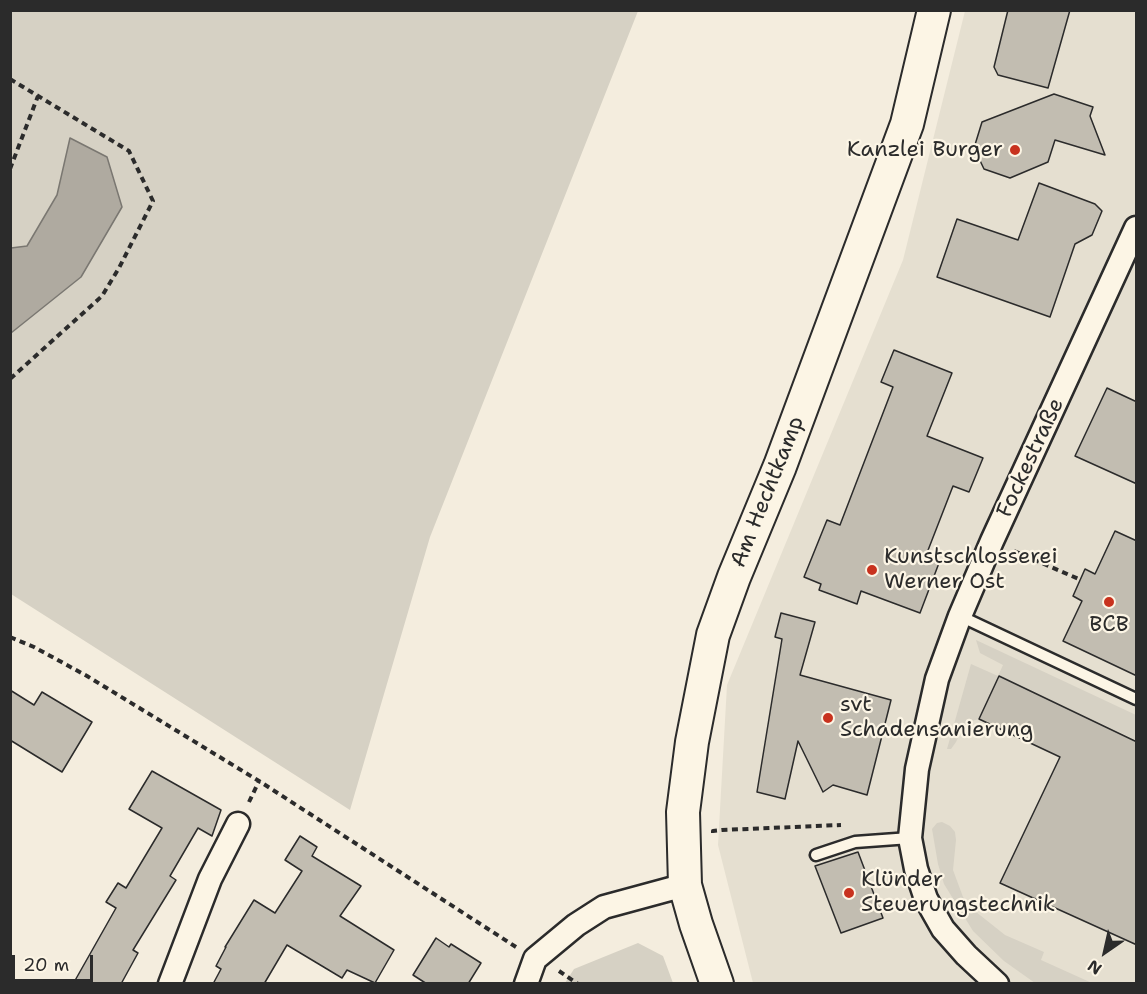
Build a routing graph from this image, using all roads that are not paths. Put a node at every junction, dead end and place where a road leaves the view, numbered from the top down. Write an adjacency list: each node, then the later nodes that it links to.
1 (934, 10): 8 (street, Am Hechtkamp)
2 (1137, 228): 3 (street, Fockestraße)
3 (960, 616): 4 (lane); 6 (street, Fockestraße)
4 (1137, 699)
5 (238, 824): 9 (street)
6 (910, 838): 7 (lane); 12 (street, Fockestraße)
7 (816, 855)
8 (685, 885): 10 (street); 11 (street, Am Hechtkamp)
9 (170, 984)
10 (526, 984)
11 (717, 984)
12 (998, 984)

